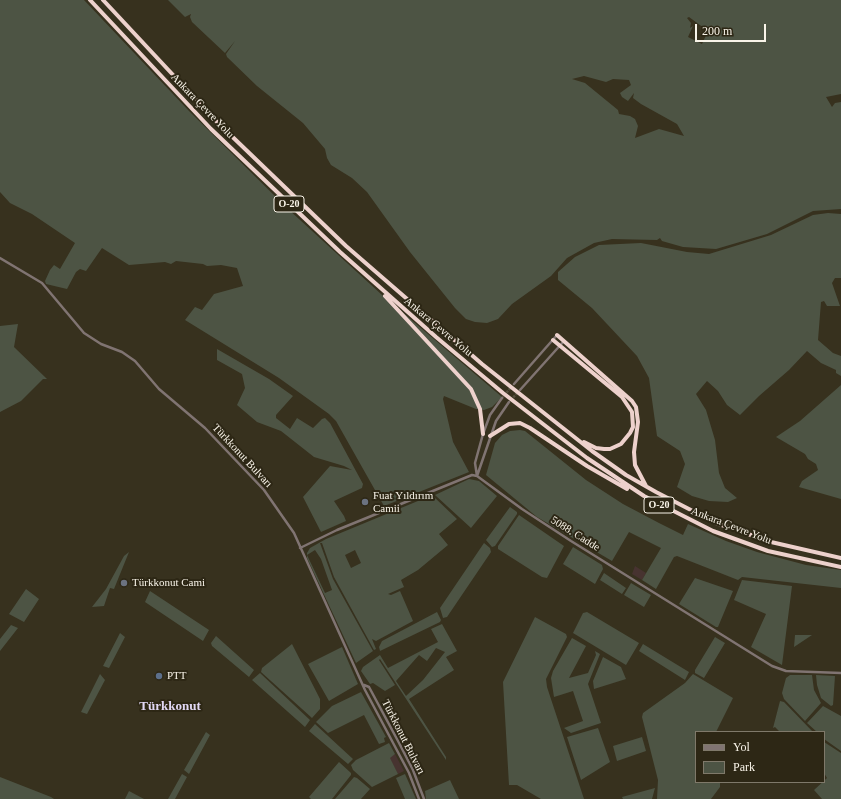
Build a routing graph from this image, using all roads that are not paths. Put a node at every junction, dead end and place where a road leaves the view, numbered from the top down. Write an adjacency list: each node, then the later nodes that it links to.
1 (90, 0): 4 (highway, Ankara Çevre Yolu / O-20)
2 (103, 0): 13 (highway, Ankara Çevre Yolu / O-20)
3 (0, 258): 19 (street, Türkkonut Bulvarı)
4 (371, 281): 14 (highway); 18 (highway, Ankara Çevre Yolu / O-20)
5 (556, 335): 6 (street); 7 (highway)
6 (553, 340): 8 (highway); 9 (street)
7 (564, 341): 8 (street); 17 (highway)
8 (560, 346): 10 (street); 13 (highway)
9 (514, 384)
10 (520, 390)
11 (502, 398): 14 (street)
12 (509, 402): 15 (street)
13 (561, 427): 17 (highway, Ankara Çevre Yolu / O-20)
14 (483, 434): 16 (street)
15 (490, 436): 16 (street); 18 (highway)
16 (477, 476): 19 (street); 22 (street, 5088. Cadde)
17 (647, 487): 20 (highway, Ankara Çevre Yolu / O-20)
18 (644, 496): 21 (highway, Ankara Çevre Yolu / O-20)
19 (300, 548): 23 (street, Türkkonut Bulvarı)
20 (841, 558)
21 (841, 567)
22 (841, 673)
23 (364, 684): 24 (street, Türkkonut Bulvarı); 25 (street, Türkkonut Bulvarı)
24 (419, 799)
25 (424, 799)

